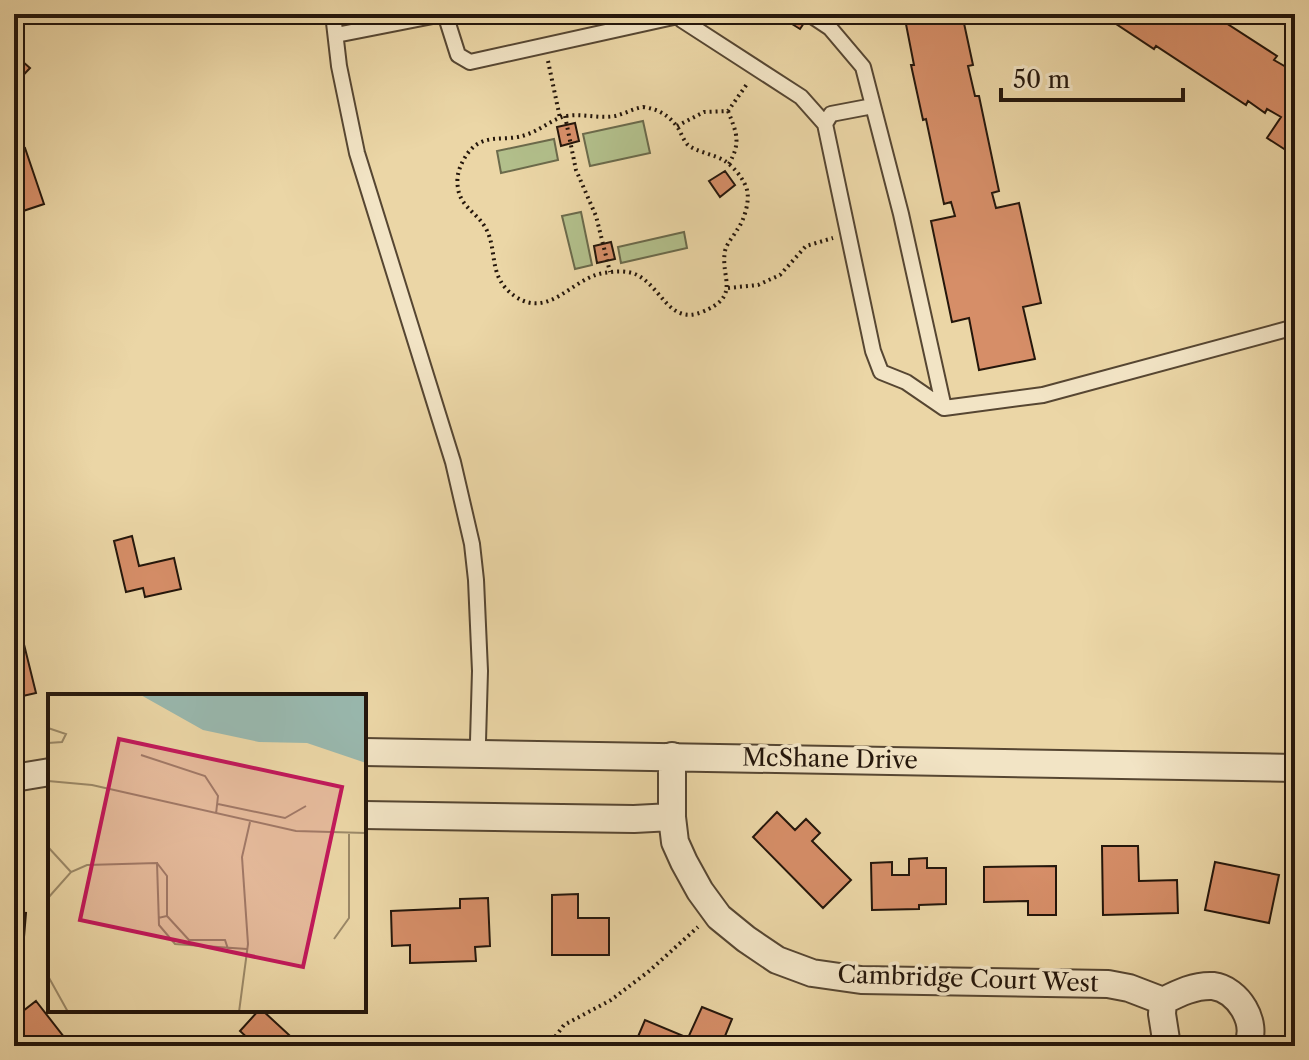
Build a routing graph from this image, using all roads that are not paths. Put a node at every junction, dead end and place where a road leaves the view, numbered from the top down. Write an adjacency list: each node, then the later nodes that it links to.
1 (333, 14): 5 (lane)
2 (444, 14): 4 (lane); 5 (lane)
3 (809, 14): 6 (lane)
4 (676, 15): 7 (lane)
5 (336, 35): 11 (lane)
6 (873, 106): 7 (lane); 9 (lane)
7 (825, 124): 9 (lane)
8 (1295, 327): 9 (lane)
9 (944, 408)
10 (366, 752): 11 (street, McShane Drive)
11 (475, 753): 12 (street, McShane Drive)
12 (672, 756): 13 (street, McShane Drive); 17 (street, Cambridge Court West)
13 (1295, 768)
14 (48, 772): 15 (street)
15 (14, 778)
16 (366, 815): 17 (street)
17 (672, 817): 18 (street, Cambridge Court West)
18 (1163, 1001): 19 (street); 20 (street)
19 (1167, 1046)
20 (1247, 1046)

